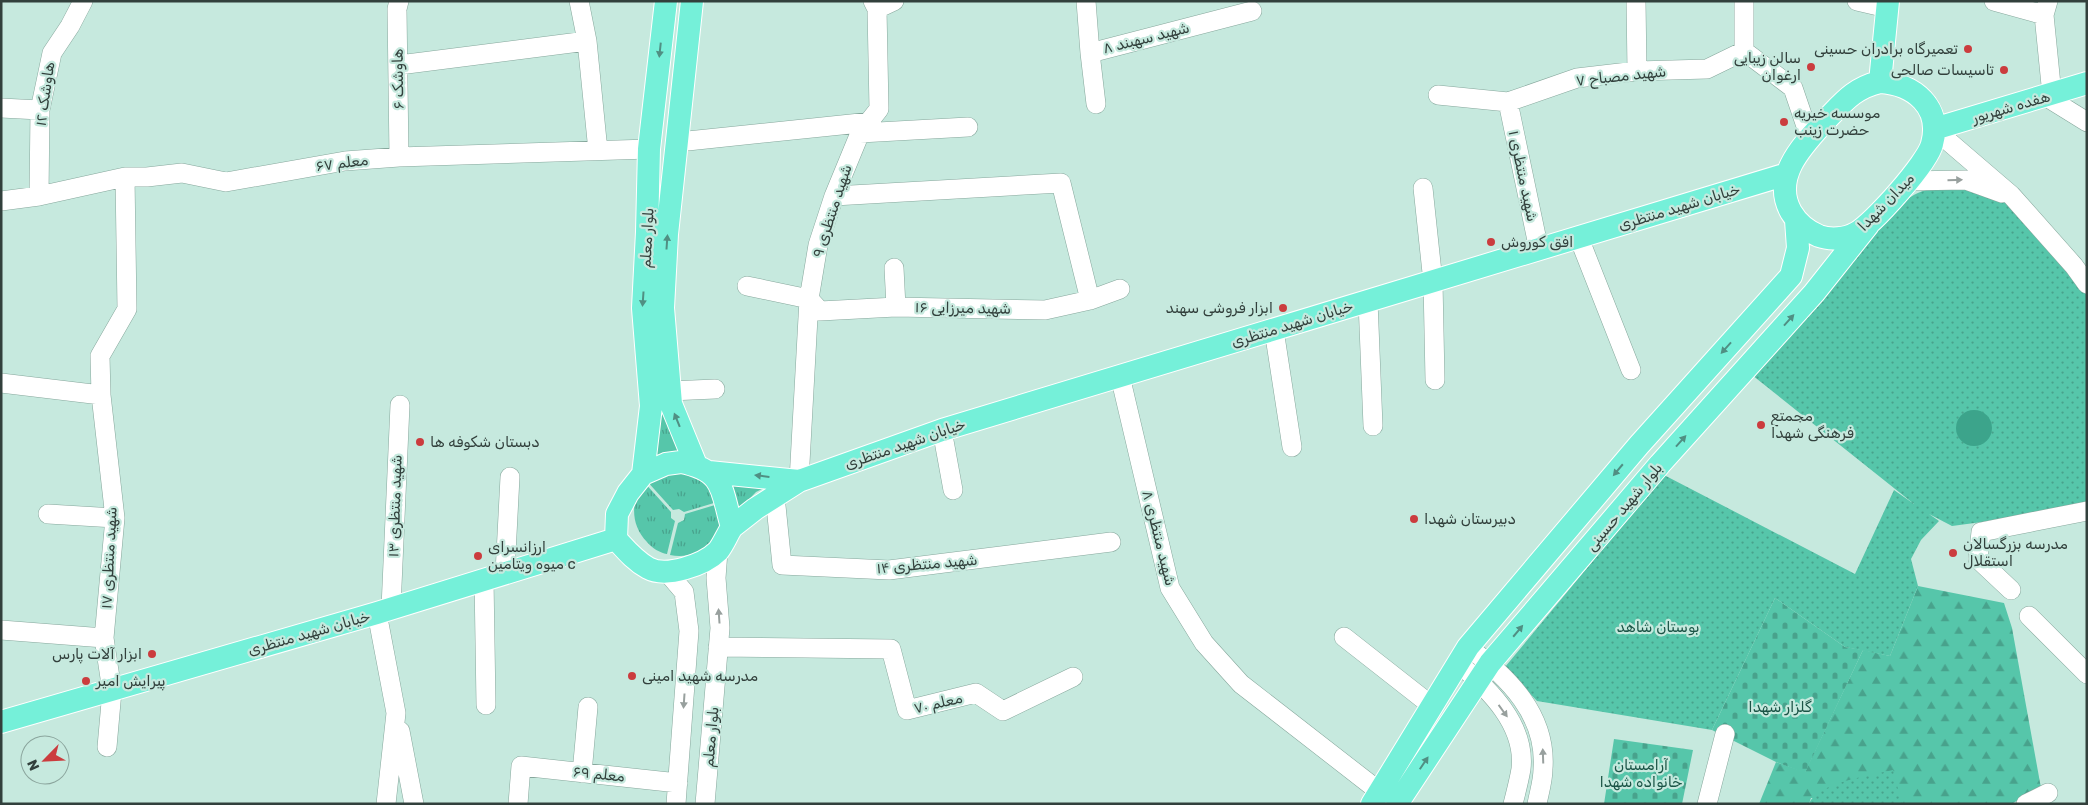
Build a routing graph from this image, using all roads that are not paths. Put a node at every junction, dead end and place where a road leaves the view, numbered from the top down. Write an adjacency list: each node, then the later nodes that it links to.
1 (83, 1): 27 (street, هاوشک ۱۲)
2 (399, 1): 18 (street, هاوشک ۶)
3 (579, 1): 15 (street)
4 (666, 1): 34 (main road, بلوار معلم, one-way to 34)
5 (692, 1): 33 (main road, بلوار معلم)
6 (1086, 1): 17 (street, شهید سهبند ۸)
7 (1636, 1): 19 (street)
8 (1744, 1): 16 (street)
9 (1857, 1): 12 (street)
10 (1994, 1): 13 (street)
11 (881, 4): 29 (street, شهید منتظری ۹)
12 (1887, 4): 20 (main road)
13 (2046, 8): 23 (street)
14 (1252, 11): 17 (street, شهید سهبند ۸)
15 (588, 41): 18 (street); 35 (street)
16 (1744, 51): 19 (street, شهید مصباح ۷); 32 (street)
17 (1090, 52): 25 (street)
18 (399, 65): 36 (street, هاوشک ۶)
19 (1637, 71): 24 (street, شهید مصباح ۷)
20 (1880, 82): 31 (main road); 32 (main road)
21 (2087, 83): 23 (main road, هفده شهریور)
22 (1438, 95): 24 (street, شهید مصباح ۷)
23 (2048, 96): 28 (street); 31 (main road, هفده شهریور)
24 (1508, 102): 48 (street, شهید منتظری ۱)
25 (1096, 104)
26 (1, 108): 27 (street)
27 (40, 110): 42 (street, هاوشک ۱۲)
28 (2087, 122)
29 (865, 127): 30 (street); 33 (street); 43 (street, شهید منتظری ۹)
30 (968, 127)
31 (1934, 129): 39 (main road, میدان شهدا); 41 (street)
32 (1810, 138): 37 (main road)
33 (678, 142): 66 (main road, بلوار معلم, one-way to 33)
34 (649, 149): 35 (street, معلم ۶۷); 73 (main road, بلوار معلم, one-way to 73)
35 (598, 151): 36 (street, معلم ۶۷)
36 (399, 157): 38 (street, معلم ۶۷)
37 (1787, 174): 45 (main road); 47 (main road, خیابان شهید منتظری)
38 (125, 177): 42 (street, معلم ۶۷); 67 (street, شهید منتظری ۱۷)
39 (1907, 181): 41 (street, one-way to 41); 46 (main road, میدان شهدا)
40 (1423, 188): 51 (street)
41 (2010, 195): 52 (street)
42 (39, 196): 44 (street, معلم ۶۷)
43 (834, 196): 56 (street, شهید منتظری ۹); 57 (street)
44 (1, 201)
45 (1796, 220): 46 (main road, میدان شهدا); 50 (main road, بلوار شهید حسینی)
46 (1868, 225): 55 (main road, بلوار شهید حسینی)
47 (1579, 238): 48 (main road, خیابان شهید منتظری); 61 (street)
48 (1539, 250): 51 (main road, خیابان شهید منتظری)
49 (894, 268): 59 (street)
50 (1791, 276): 55 (main road); 94 (main road, بلوار شهید حسینی, one-way to 94)
51 (1433, 282): 58 (main road, خیابان شهید منتظری); 63 (street)
52 (2087, 284)
53 (747, 286): 56 (street, شهید میرزایی ۱۶)
54 (1120, 289): 57 (street, شهید میرزایی ۱۶)
55 (1814, 293): 95 (main road, بلوار شهید حسینی, one-way to 55)
56 (808, 299): 59 (street, شهید میرزایی ۱۶); 75 (street, شهید منتظری ۹)
57 (1090, 300): 59 (street, شهید میرزایی ۱۶)
58 (1368, 302): 60 (main road, خیابان شهید منتظری); 69 (street)
59 (896, 307)
60 (1274, 330): 62 (main road, خیابان شهید منتظری); 71 (street)
61 (1631, 370)
62 (1120, 376): 70 (main road, خیابان شهید منتظری); 109 (street, شهید منتظری ۸)
63 (1435, 380)
64 (1, 383): 67 (street)
65 (715, 389): 66 (street)
66 (670, 391): 72 (main road, بلوار معلم, one-way to 66)
67 (101, 395): 80 (street, شهید منتظری ۱۷)
68 (400, 405): 88 (street, شهید منتظری ۱۳)
69 (1373, 426)
70 (942, 430): 75 (main road, خیابان شهید منتظری); 76 (street)
71 (1292, 448)
72 (702, 468): 73 (main road); 75 (main road, one-way to 72); 81 (main road)
73 (643, 474): 82 (main road)
74 (510, 477): 86 (street)
75 (799, 481): 77 (main road)
76 (953, 490)
77 (775, 496): 81 (main road); 83 (street, شهید منتظری ۱۴)
78 (2087, 511): 87 (street)
79 (48, 514): 80 (street)
80 (115, 518): 92 (street, شهید منتظری ۱۷)
81 (732, 527): 84 (main road)
82 (616, 539): 85 (main road); 86 (main road, خیابان شهید منتظری)
83 (1111, 542)
84 (718, 551): 85 (main road); 93 (street, بلوار معلم, one-way to 84)
85 (667, 572): 107 (street, بلوار معلم, one-way to 107)
86 (494, 576): 88 (main road, خیابان شهید منتظری); 99 (street)
87 (2011, 590)
88 (384, 611): 98 (main road, خیابان شهید منتظری); 102 (street, شهید منتظری ۱۳)
89 (2029, 616): 96 (street)
90 (1, 630): 92 (street)
91 (1344, 637): 100 (street)
92 (104, 638): 98 (street, شهید منتظری ۱۷)
93 (718, 647): 97 (street, معلم ۷۰); 114 (street, بلوار معلم)
94 (1463, 655): 95 (street); 100 (main road, بلوار شهید حسینی)
95 (1485, 672): 109 (main road, بلوار شهید حسینی, one-way to 95); 115 (street, one-way to 115); 116 (street, one-way to 95)
96 (2087, 674)
97 (1073, 677)
98 (112, 691): 103 (main road, خیابان شهید منتظری); 105 (street, شهید منتظری ۱۷)
99 (486, 704)
100 (1432, 706): 109 (main road, بلوار شهید حسینی)
101 (588, 707): 106 (street)
102 (396, 713): 110 (street); 111 (street, شهید منتظری ۱۳)
103 (5, 718)
104 (1724, 734): 117 (street)
105 (107, 747)
106 (582, 773): 107 (street, معلم ۶۹); 112 (street, معلم ۶۹)
107 (678, 783): 113 (street, بلوار معلم)
108 (2048, 792): 118 (street)
109 (1383, 800)
110 (386, 804)
111 (414, 804)
112 (518, 804)
113 (676, 804)
114 (705, 804)
115 (1514, 804)
116 (1536, 804)
117 (1707, 804)
118 (2026, 804)

